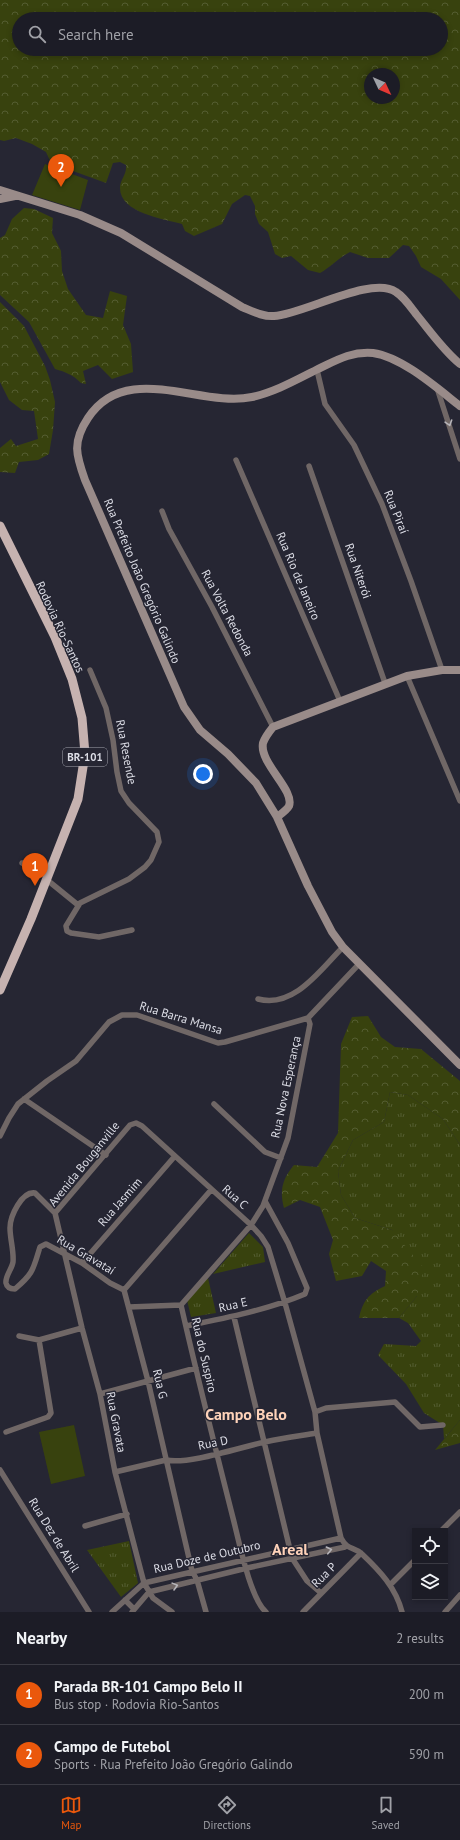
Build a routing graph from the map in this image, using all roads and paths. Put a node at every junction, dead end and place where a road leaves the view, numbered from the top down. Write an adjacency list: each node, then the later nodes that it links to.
1 (0, 190): 2 (main road)
2 (15, 196): 3 (main road); 4 (main road)
3 (0, 199)
4 (460, 364)
5 (318, 370): 6 (main road, Rua Prefeito João Gregório Galindo); 14 (street, Rua Piraí); 21 (main road, Rua Prefeito João Gregório Galindo)
6 (437, 388): 7 (main road, Rua Prefeito João Gregório Galindo); 9 (street, one-way to 9)
7 (460, 406)
8 (236, 460): 18 (street, Rua Rio de Janeiro)
9 (460, 460)
10 (309, 466): 17 (street, Rua Niterói)
11 (162, 511): 19 (street, Rua Volta Redonda)
12 (0, 526): 23 (highway, Rodovia Rio-Santos / BR-101)
13 (90, 670): 24 (street, Rua Resende)
14 (442, 670): 15 (main road); 16 (main road)
15 (460, 670)
16 (407, 676): 17 (main road); 20 (street)
17 (385, 683): 18 (main road)
18 (340, 701): 19 (main road)
19 (273, 727): 21 (main road)
20 (460, 801)
21 (277, 817): 26 (main road, Rua Prefeito João Gregório Galindo)
22 (22, 863): 23 (street)
23 (48, 874): 24 (street); 28 (highway, Rodovia Rio-Santos / BR-101)
24 (78, 905): 25 (street)
25 (132, 930)
26 (342, 946): 27 (main road, Rua Prefeito João Gregório Galindo); 29 (street)
27 (358, 964): 30 (street); 31 (main road, Rua Prefeito João Gregório Galindo)
28 (0, 990)
29 (258, 999)
30 (308, 1018): 32 (street, Rua Barra Mansa); 38 (street, Rua Nova Esperança)
31 (460, 1065)
32 (24, 1099): 35 (street, Rua Barra Mansa); 36 (street)
33 (214, 1104): 38 (street)
34 (142, 1126): 36 (street, Avenida Bouganville); 37 (street, Rua C)
35 (0, 1136)
36 (106, 1155): 41 (street, Avenida Bouganville)
37 (174, 1156): 39 (street, Rua C); 44 (street, Rua Jasmim)
38 (281, 1158): 40 (street, Rua Nova Esperança)
39 (211, 1190): 42 (street, Rua C); 45 (street)
40 (265, 1201): 42 (street, Rua Nova Esperança); 46 (street, Rua E)
41 (55, 1213): 43 (street, Avenida Bouganville); 43 (street, Rua Gravataí)
42 (251, 1225): 46 (street, Rua C); 47 (street, Rua do Suspiro)
43 (64, 1254): 44 (street, Rua Gravataí); 51 (street, Rua Gravata)
44 (82, 1263): 45 (street, Rua Gravataí)
45 (124, 1290): 48 (street, Rua G)
46 (285, 1303): 49 (street, Rua E); 57 (street)
47 (181, 1305): 48 (street); 50 (street, Rua do Suspiro)
48 (129, 1307): 55 (street, Rua G)
49 (234, 1316): 50 (street, Rua E); 61 (street)
50 (186, 1326): 54 (street, Rua do Suspiro)
51 (82, 1328): 53 (street); 56 (street, Rua Gravata)
52 (19, 1336): 53 (street)
53 (39, 1340): 59 (street)
54 (196, 1368): 55 (street); 62 (street, Rua do Suspiro)
55 (148, 1381): 56 (street); 63 (street, Rua G)
56 (100, 1394): 65 (street, Rua Gravata)
57 (315, 1412): 58 (street); 60 (street)
58 (443, 1425)
59 (6, 1432)
60 (317, 1433): 61 (street, Rua D); 70 (street)
61 (265, 1442): 62 (street, Rua D); 72 (street)
62 (216, 1454): 63 (street, Rua D); 75 (street, Rua do Suspiro)
63 (166, 1460): 65 (street, Rua D); 78 (street, Rua G)
64 (0, 1470): 87 (street, Rua Dez de Abril)
65 (115, 1472): 67 (street, Rua Gravata)
66 (460, 1512): 69 (street)
67 (127, 1514): 68 (street); 80 (street, Rua Gravata)
68 (84, 1526)
69 (444, 1528)
70 (341, 1538): 71 (street); 72 (street, Rua Doze de Outubro)
71 (345, 1547): 73 (street); 74 (street, Rua Doze de Outubro, one-way to 71)
72 (290, 1549): 74 (street); 75 (street, Rua Doze de Outubro)
73 (361, 1553): 81 (street); 83 (street, Rua P)
74 (292, 1558): 77 (street, Rua Doze de Outubro); 83 (street)
75 (244, 1559): 77 (street); 78 (street, Rua Doze de Outubro)
76 (412, 1563): 81 (street)
77 (247, 1568): 79 (street, Rua Doze de Outubro); 91 (street)
78 (192, 1571): 79 (street, Rua G); 80 (street, Rua Doze de Outubro)
79 (197, 1580): 82 (street, Rua Doze de Outubro, one-way to 79); 90 (street, Rua G)
80 (144, 1583): 82 (street, Rua Gravata); 85 (street, Rua Doze de Outubro)
81 (391, 1584): 93 (street)
82 (148, 1592): 86 (street, Rua Doze de Outubro); 89 (street)
83 (321, 1592): 92 (street, Rua P)
84 (460, 1595): 94 (street)
85 (125, 1600): 86 (street); 88 (street, Rua Doze de Outubro)
86 (133, 1610)
87 (89, 1612)
88 (112, 1612)
89 (172, 1612)
90 (206, 1612)
91 (266, 1612)
92 (303, 1612)
93 (402, 1612)
94 (445, 1612)

